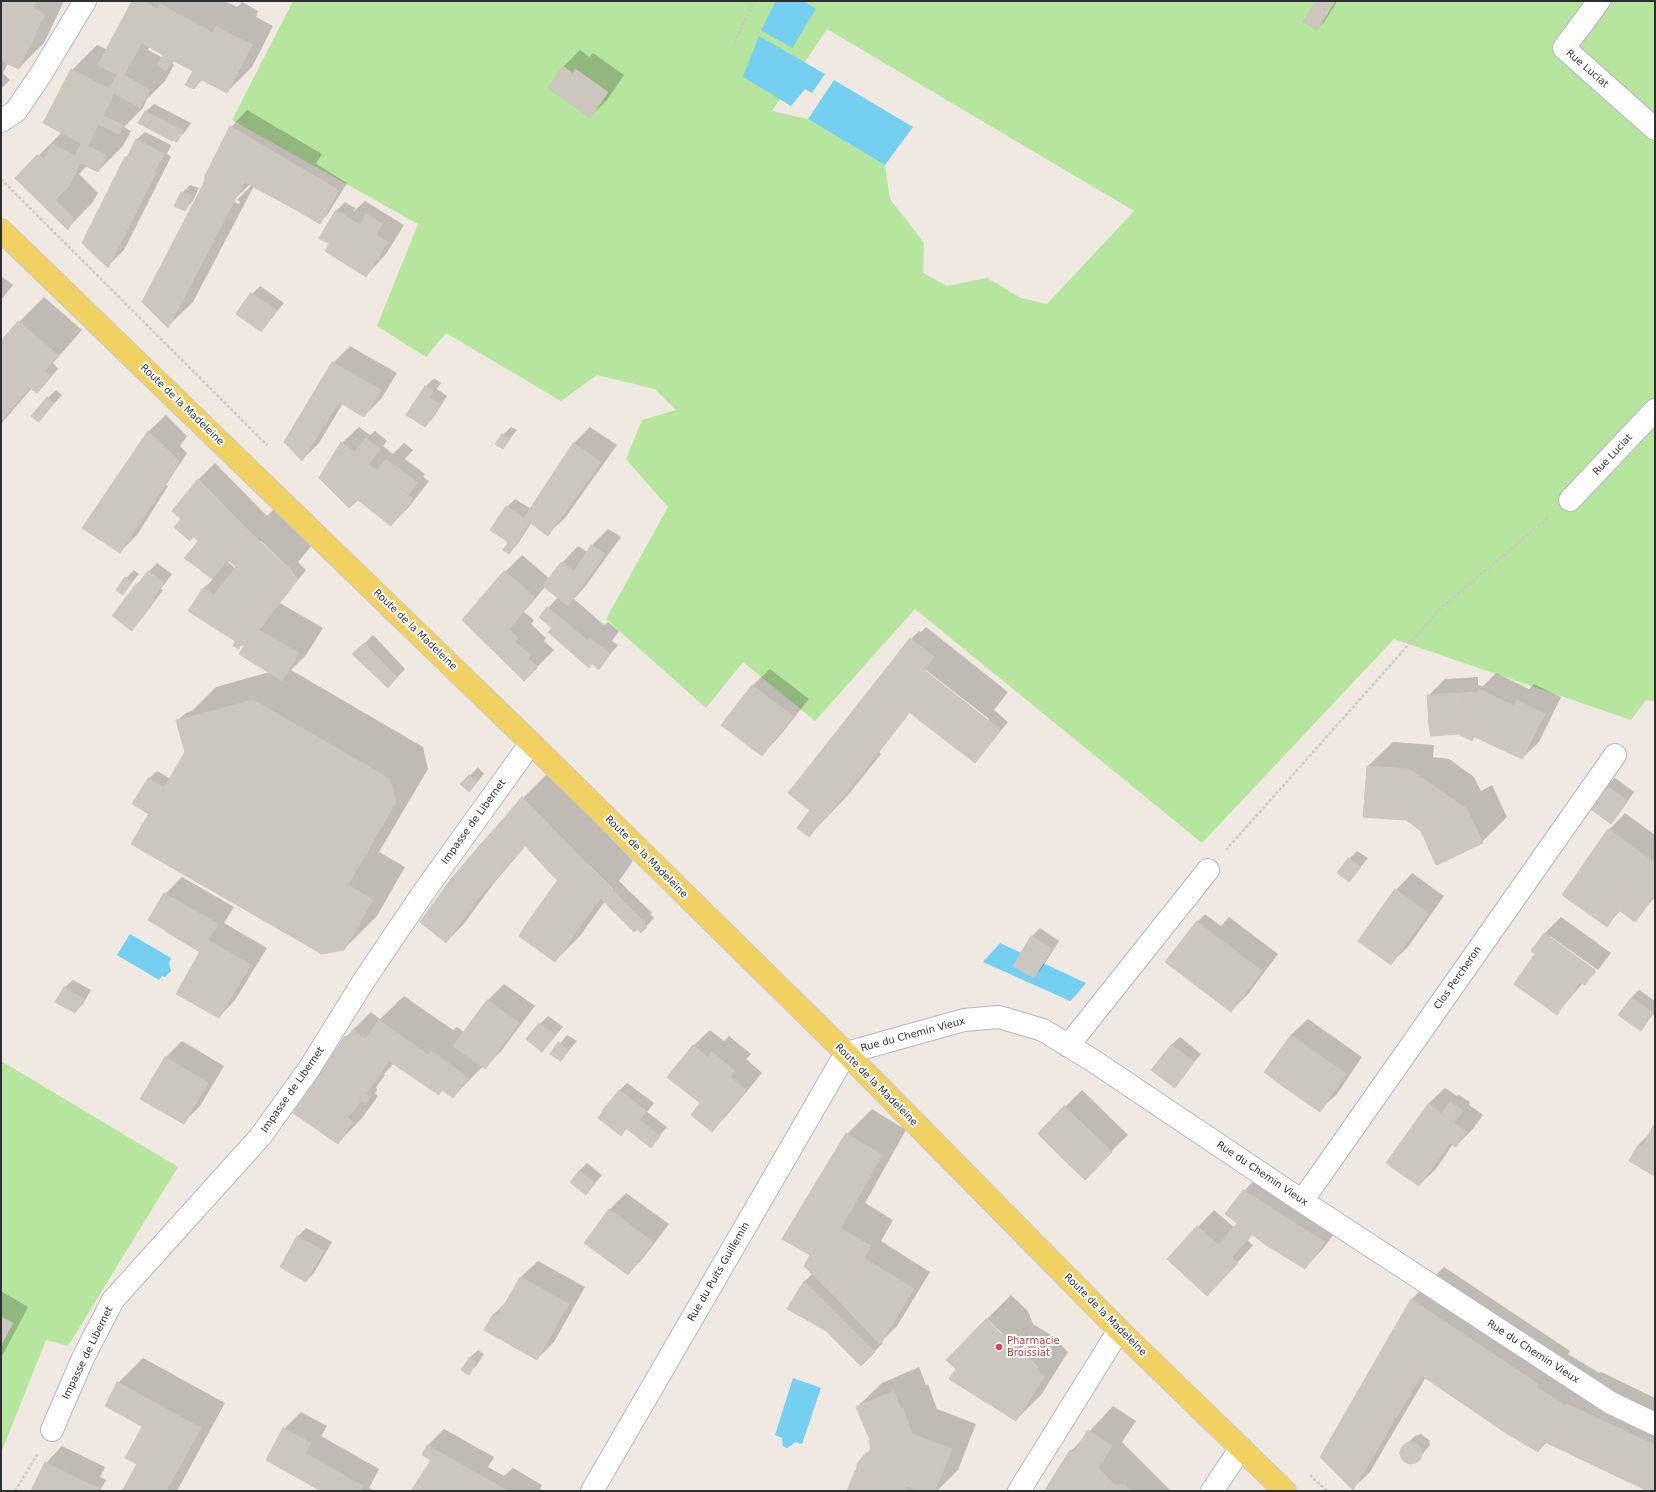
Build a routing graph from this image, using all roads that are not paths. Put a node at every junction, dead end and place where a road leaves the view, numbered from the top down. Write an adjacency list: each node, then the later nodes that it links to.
1 (85, 1): 3 (street)
2 (1600, 1): 4 (street, Rue Luciat)
3 (1, 121)
4 (1655, 128)
5 (1, 230): 8 (main road, Route de la Madeleine)
6 (1655, 410): 7 (street, Rue Luciat)
7 (1570, 500)
8 (531, 743): 12 (main road, Route de la Madeleine); 16 (street, Impasse de Libernet)
9 (1615, 755): 13 (street, Clos Percheron)
10 (1208, 870): 11 (street)
11 (1068, 1046): 12 (street, Rue du Chemin Vieux); 13 (street, Rue du Chemin Vieux)
12 (846, 1054): 14 (main road, Route de la Madeleine); 18 (street, Rue du Puits Guillemin)
13 (1302, 1201): 15 (street, Rue du Chemin Vieux)
14 (1119, 1330): 17 (main road, Route de la Madeleine); 19 (street)
15 (1655, 1424)
16 (52, 1430)
17 (1241, 1448): 20 (street); 21 (main road, Route de la Madeleine)
18 (592, 1491)
19 (1019, 1491)
20 (1212, 1491)
21 (1285, 1491)

